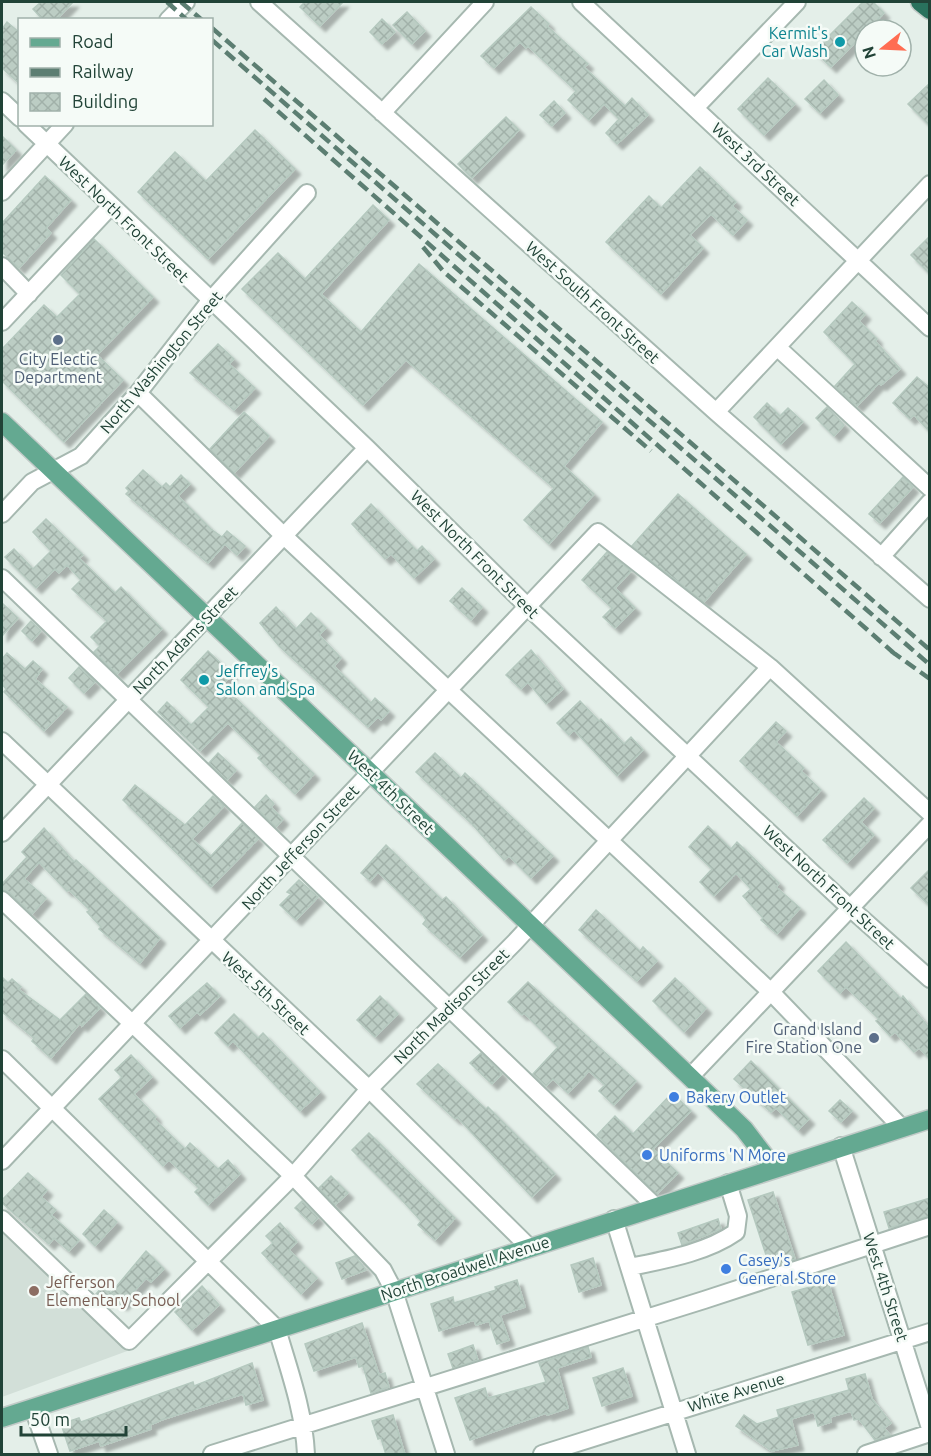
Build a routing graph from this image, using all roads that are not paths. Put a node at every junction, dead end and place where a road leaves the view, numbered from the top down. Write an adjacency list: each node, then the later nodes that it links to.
1 (186, 2): 8 (street)
2 (259, 2): 11 (street, West South Front Street)
3 (485, 2): 11 (street)
4 (581, 2): 10 (street, West 3rd Street)
5 (797, 2): 10 (street)
6 (920, 2): 7 (highway)
7 (930, 10)
8 (170, 18)
9 (2, 101): 12 (street)
10 (695, 108): 20 (street, West 3rd Street)
11 (382, 113): 28 (street, West South Front Street)
12 (18, 116)
13 (28, 126): 15 (street, West North Front Street)
14 (63, 126): 15 (street)
15 (46, 144): 17 (street); 19 (street, West North Front Street)
16 (930, 184): 20 (street)
17 (2, 192)
18 (307, 193): 23 (street, North Washington Street)
19 (110, 207): 22 (street); 23 (street, West North Front Street)
20 (858, 260): 25 (street, West 3rd Street); 26 (street)
21 (2, 266): 22 (street)
22 (29, 294): 24 (street)
23 (210, 301): 27 (street, North Washington Street); 30 (street, West North Front Street)
24 (2, 322)
25 (930, 328)
26 (777, 347): 28 (street); 32 (street)
27 (138, 393): 31 (street, North Washington Street); 35 (street)
28 (716, 412): 36 (street, West South Front Street)
29 (2, 422): 31 (main road, West 4th Street)
30 (367, 448): 35 (street, North Adams Street); 39 (street, West North Front Street)
31 (51, 471): 34 (street, North Washington Street); 40 (main road, West 4th Street)
32 (930, 488)
33 (930, 502): 36 (street)
34 (2, 514)
35 (284, 536): 40 (street, North Adams Street); 42 (street)
36 (881, 557): 38 (street, West South Front Street)
37 (2, 578): 43 (street)
38 (930, 599)
39 (527, 606): 41 (street, North Jefferson Street); 42 (street, North Jefferson Street); 45 (street, West North Front Street)
40 (207, 616): 43 (street, North Adams Street); 46 (main road, West 4th Street)
41 (770, 667): 45 (street, North Madison Street); 48 (street)
42 (448, 690): 46 (street, North Jefferson Street); 51 (street)
43 (127, 701): 47 (street, North Adams Street); 52 (street)
44 (2, 741): 47 (street, West 5th Street)
45 (687, 754): 51 (street, North Madison Street); 54 (street, West North Front Street)
46 (371, 772): 52 (street, North Jefferson Street); 55 (main road, West 4th Street)
47 (47, 785): 50 (street, North Adams Street); 56 (street, West 5th Street)
48 (930, 813)
49 (930, 824): 54 (street)
50 (2, 833)
51 (608, 840): 55 (street, North Madison Street); 58 (street)
52 (291, 857): 56 (street, North Jefferson Street); 59 (street)
53 (2, 900): 60 (street)
54 (850, 908): 57 (street, West North Front Street); 58 (street)
55 (531, 925): 59 (street, North Madison Street); 62 (main road, West 4th Street)
56 (212, 941): 60 (street, North Jefferson Street); 63 (street, West 5th Street)
57 (930, 979)
58 (771, 992): 62 (street); 66 (street)
59 (448, 1008): 63 (street, North Madison Street); 72 (street)
60 (133, 1025): 64 (street, North Jefferson Street); 70 (street)
61 (2, 1059): 64 (street)
62 (690, 1077): 69 (main road, West 4th Street)
63 (369, 1089): 70 (street, North Madison Street); 77 (street, West 5th Street)
64 (53, 1110): 68 (street, North Jefferson Street); 78 (street)
65 (930, 1119): 66 (main road, North Broadwell Avenue)
66 (902, 1128): 67 (main road, North Broadwell Avenue)
67 (841, 1146): 69 (main road, North Broadwell Avenue); 76 (street, West 4th Street)
68 (2, 1161)
69 (774, 1168): 71 (main road, North Broadwell Avenue)
70 (293, 1176): 78 (street, North Madison Street); 80 (street)
71 (728, 1183): 72 (main road, North Broadwell Avenue); 79 (street)
72 (655, 1206): 74 (main road, North Broadwell Avenue)
73 (2, 1219): 78 (street, North Madison Street)
74 (614, 1219): 77 (main road, North Broadwell Avenue); 79 (street)
75 (930, 1227): 76 (street)
76 (872, 1244): 81 (street); 84 (street, West 4th Street)
77 (528, 1246): 80 (main road, North Broadwell Avenue)
78 (208, 1262): 82 (street)
79 (630, 1268): 81 (street)
80 (394, 1291): 82 (main road, North Broadwell Avenue); 85 (street)
81 (645, 1318): 85 (street); 87 (street)
82 (277, 1329): 86 (main road, North Broadwell Avenue); 89 (street)
83 (930, 1332): 84 (street, White Avenue)
84 (903, 1341): 87 (street, White Avenue); 90 (street, West 4th Street)
85 (425, 1387): 89 (street); 95 (street)
86 (33, 1408): 88 (main road, North Broadwell Avenue); 92 (street)
87 (674, 1412): 96 (street, White Avenue); 97 (street)
88 (2, 1418)
89 (303, 1425): 93 (street); 94 (street)
90 (930, 1428)
91 (930, 1433): 98 (street)
92 (49, 1455)
93 (213, 1455)
94 (306, 1455)
95 (446, 1455)
96 (542, 1455)
97 (687, 1455)
98 (866, 1455)

